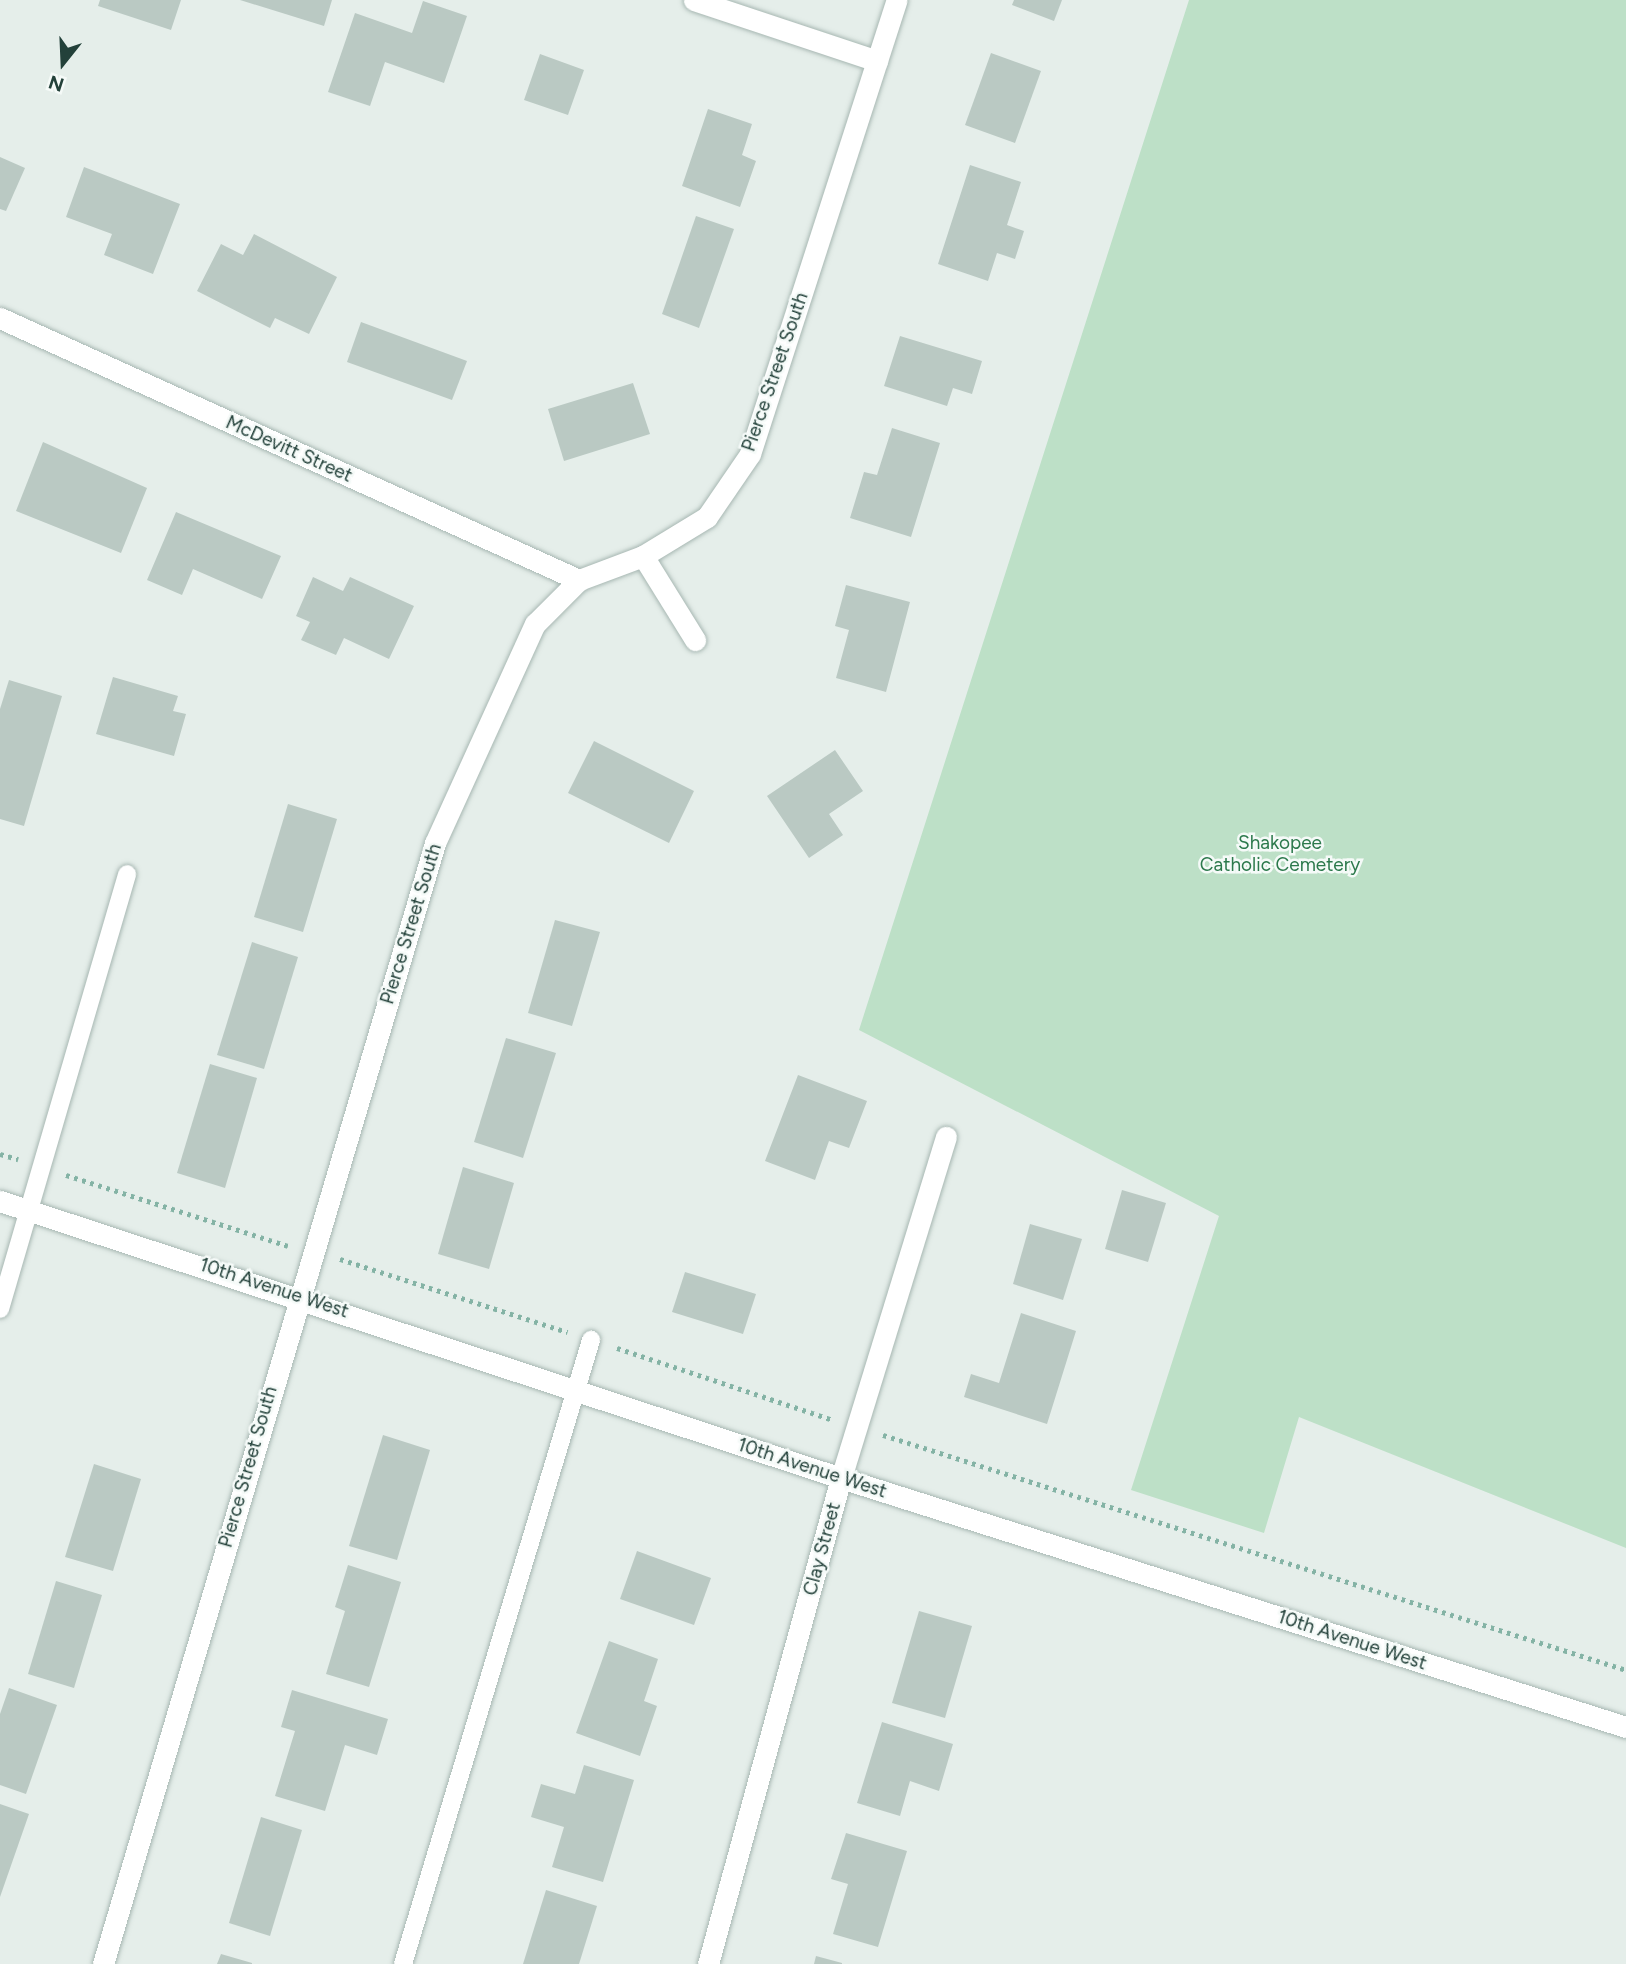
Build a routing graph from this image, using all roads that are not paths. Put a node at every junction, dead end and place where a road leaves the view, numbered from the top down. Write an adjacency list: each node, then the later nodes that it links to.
1 (694, 0): 3 (street)
2 (897, 0): 3 (street, Pierce Street South)
3 (877, 61): 5 (street, Pierce Street South)
4 (0, 318): 6 (street, McDevitt Street)
5 (643, 556): 6 (street, Pierce Street South); 7 (street)
6 (579, 580): 12 (street, Pierce Street South)
7 (695, 640)
8 (127, 874): 11 (lane)
9 (946, 1138): 16 (street, Clay Street)
10 (0, 1201): 11 (street, 10th Avenue West)
11 (30, 1210): 12 (street, 10th Avenue West); 13 (lane)
12 (298, 1295): 15 (street, 10th Avenue West); 18 (street, Pierce Street South)
13 (0, 1309)
14 (592, 1340): 15 (lane)
15 (576, 1389): 16 (street, 10th Avenue West); 19 (lane)
16 (841, 1478): 17 (street, 10th Avenue West); 20 (street, Clay Street)
17 (1626, 1727)
18 (103, 1964)
19 (403, 1964)
20 (708, 1964)

